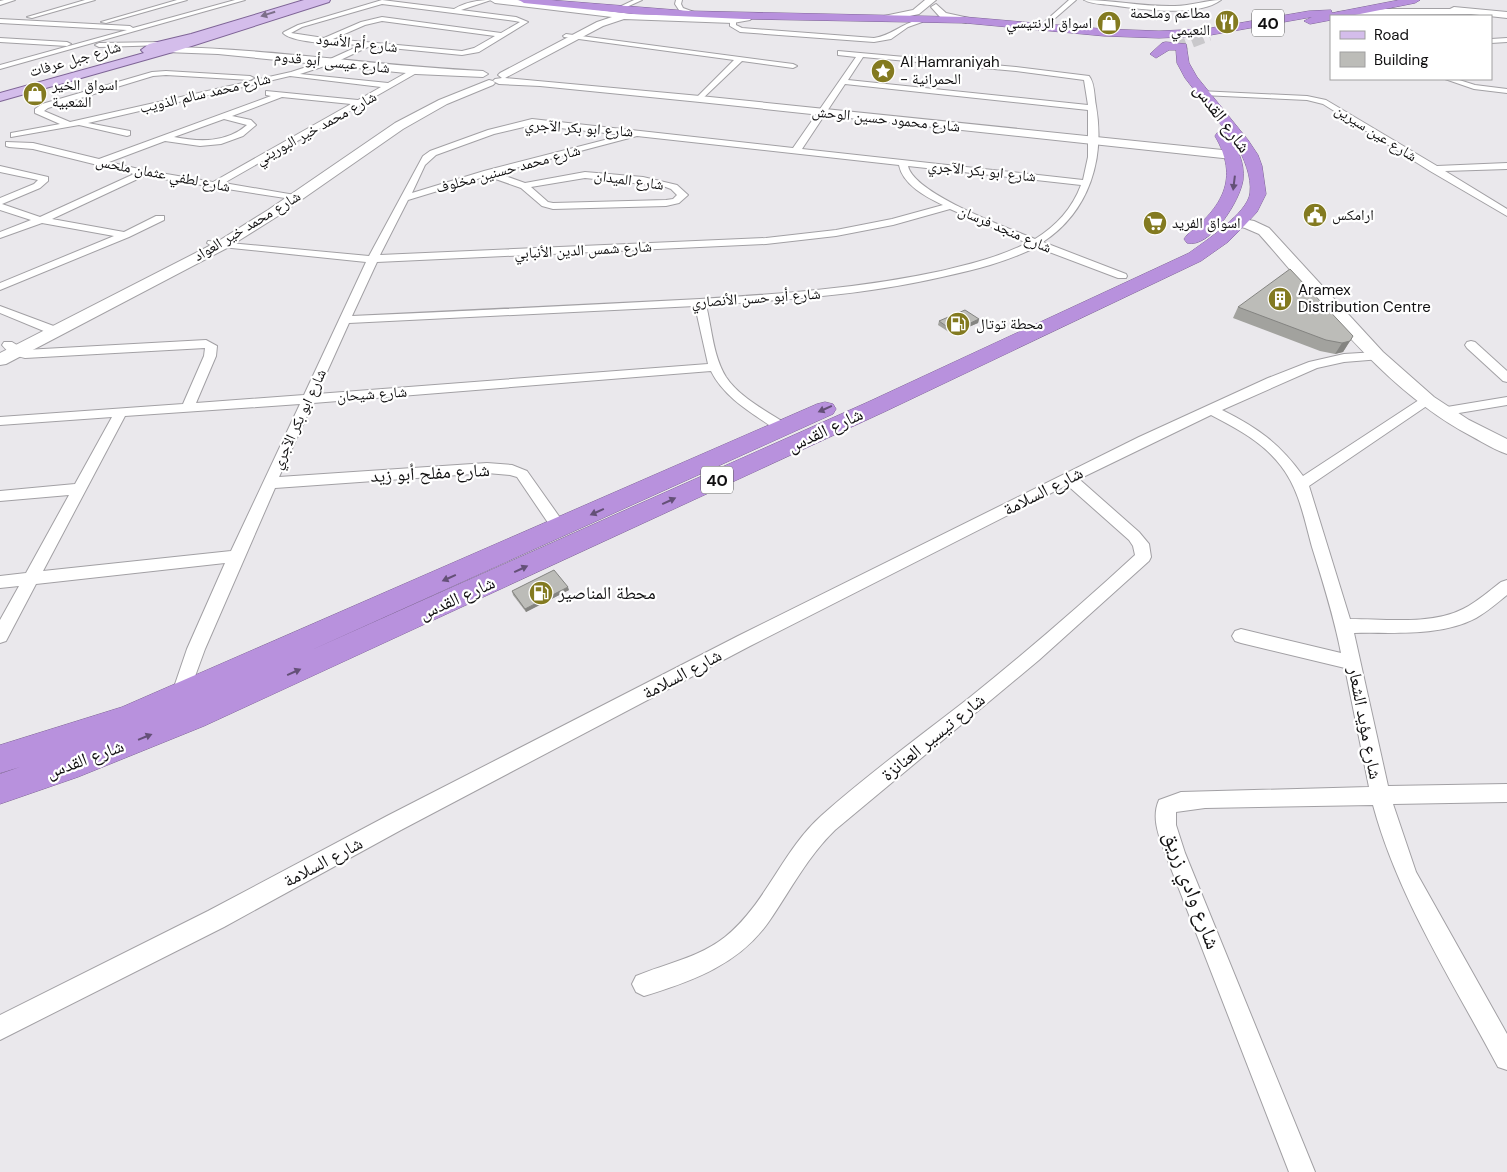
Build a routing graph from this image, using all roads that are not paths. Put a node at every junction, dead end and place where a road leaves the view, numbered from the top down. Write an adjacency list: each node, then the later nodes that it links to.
1 (12, 0): 20 (street)
2 (184, 0): 46 (street)
3 (242, 0): 48 (street)
4 (315, 0): 70 (main road, شارع جبل عرفات, one-way to 70)
5 (325, 0): 56 (main road, شارع جبل عرفات)
6 (488, 0): 21 (street)
7 (495, 0): 34 (street)
8 (510, 0): 40 (highway)
9 (524, 0): 39 (highway)
10 (545, 0): 26 (street)
11 (639, 0): 26 (street)
12 (678, 0): 30 (street)
13 (945, 0): 22 (street)
14 (1073, 0): 47 (street)
15 (1086, 0): 16 (street)
16 (1218, 0)
17 (1384, 0): 33 (highway, 40)
18 (1415, 0): 33 (highway, 40)
19 (85, 1): 24 (street); 28 (street)
20 (0, 3)
21 (468, 3): 29 (street)
22 (934, 3): 38 (street); 41 (street)
23 (1484, 3): 27 (street)
24 (97, 7)
25 (38, 8): 28 (street)
26 (618, 9): 30 (street)
27 (1507, 10): 32 (street)
28 (52, 11): 43 (street)
29 (455, 11): 50 (street, شارع أم الأسود); 58 (street, شارع أم الأسود)
30 (692, 12): 39 (street)
31 (1408, 12): 32 (street); 33 (street); 35 (street)
32 (1470, 12): 36 (street)
33 (1333, 13): 52 (highway, 40); 69 (highway, 40); 69 (highway)
34 (585, 15): 37 (street); 44 (street); 55 (street, شارع محمد خير العواد)
35 (1416, 15)
36 (1507, 15)
37 (632, 17): 39 (street); 44 (street, شارع محمد خير العواد)
38 (917, 17): 45 (highway); 53 (highway)
39 (732, 18): 40 (street); 45 (highway); 45 (street)
40 (746, 18): 45 (highway)
41 (966, 20): 45 (highway); 47 (highway)
42 (0, 21): 43 (street)
43 (13, 21): 46 (street)
44 (606, 21): 55 (street, شارع محمد خير العواد)
45 (896, 22)
46 (94, 25): 48 (street)
47 (1043, 26): 51 (highway)
48 (138, 29): 64 (street)
49 (1155, 34): 51 (highway); 62 (highway); 69 (highway)
50 (503, 35): 58 (street); 71 (street, شارع أم الأسود)
51 (1122, 35): 53 (highway); 62 (highway)
52 (1210, 35)
53 (1105, 36): 62 (highway)
54 (374, 37): 65 (street)
55 (570, 37): 76 (street); 85 (street, شارع محمد خير العواد)
56 (204, 38): 70 (main road, شارع جبل عرفات); 72 (street)
57 (0, 40): 64 (street)
58 (325, 40): 65 (street, شارع أم الأسود)
59 (1492, 40): 60 (street)
60 (1507, 40)
61 (408, 41): 68 (street)
62 (1140, 42): 69 (highway); 75 (highway)
63 (440, 43): 71 (street)
64 (83, 44): 67 (street); 78 (street)
65 (358, 44): 66 (street, شارع أم الأسود)
66 (367, 45): 68 (street, شارع أم الأسود); 79 (street, شارع محمد سالم الذويب)
67 (112, 46): 70 (street); 70 (street); 80 (main road)
68 (392, 47): 71 (street, شارع أم الأسود)
69 (1182, 48): 75 (highway); 75 (highway); 94 (highway, شارع القدس); 110 (highway, شارع القدس)
70 (157, 50): 72 (street, شارع عيسى أبو قدوم); 80 (main road, شارع جبل عرفات); 96 (main road, شارع جبل عرفات)
71 (425, 50)
72 (218, 51): 79 (street, شارع عيسى أبو قدوم)
73 (841, 53): 74 (street)
74 (861, 54): 88 (street); 101 (street, شارع أبو حسن الأنصاري)
75 (1156, 54)
76 (740, 59): 81 (street); 98 (street)
77 (0, 60): 78 (street)
78 (19, 62): 82 (street)
79 (332, 62): 83 (street, شارع عيسى أبو قدوم); 84 (street, شارع محمد سالم الذويب)
80 (108, 63): 96 (main road, شارع جبل عرفات)
81 (793, 66)
82 (0, 67)
83 (416, 71): 85 (street, شارع عيسى أبو قدوم); 89 (street, شارع محمد خير البوريني)
84 (287, 74): 86 (street, شارع محمد سالم الذويب); 89 (street)
85 (490, 78): 98 (street, شارع محمود حسين الوحش); 123 (street, شارع محمد خير العواد)
86 (267, 79): 90 (street, شارع محمد سالم الذويب); 104 (street)
87 (1452, 80): 91 (street)
88 (843, 82): 101 (street); 102 (street)
89 (390, 86): 100 (street, شارع محمد خير البوريني)
90 (227, 88): 92 (street); 99 (street, شارع محمد سالم الذويب)
91 (1507, 91)
92 (253, 92)
93 (262, 93): 95 (street)
94 (1202, 93): 116 (street, شارع عين سيرين); 122 (highway, شارع القدس)
95 (280, 95): 100 (street); 103 (street)
96 (0, 96)
97 (166, 96): 99 (street)
98 (700, 99): 102 (street, شارع محمود حسين الوحش)
99 (174, 101): 104 (street, شارع محمد سالم الذويب)
100 (361, 103): 120 (street, شارع محمد خير البوريني)
101 (1093, 108): 109 (street, شارع أبو حسن الأنصاري)
102 (820, 112): 109 (street, شارع محمود حسين الوحش); 111 (street)
103 (224, 116): 107 (street); 107 (street)
104 (72, 124): 105 (street); 108 (street, شارع محمد سالم الذويب)
105 (127, 133)
106 (642, 133): 111 (street, شارع ابو بكر الآجري); 118 (street, شارع محمد حسنين مخلوف); 124 (street, شارع ابو بكر الآجري)
107 (164, 138): 112 (street)
108 (12, 140): 112 (street, شارع لطفي عثمان ملحس)
109 (1094, 141): 110 (street, شارع محمود حسين الوحش); 119 (street, شارع أبو حسن الأنصاري)
110 (1222, 141): 138 (highway, شارع القدس / 40, one-way to 138)
111 (796, 151): 113 (street, شارع ابو بكر الآجري)
112 (100, 162): 117 (street, شارع لطفي عثمان ملحس)
113 (903, 163): 119 (street, شارع ابو بكر الآجري); 126 (street, شارع منجد فرسان)
114 (1507, 166): 116 (street)
115 (0, 169): 125 (street)
116 (1433, 169): 128 (street, شارع عين سيرين)
117 (143, 173): 120 (street, شارع لطفي عثمان ملحس); 130 (street)
118 (487, 173): 121 (street, شارع الميدان); 124 (street, شارع محمد حسنين مخلوف)
119 (1087, 183): 135 (street, شارع أبو حسن الأنصاري)
120 (216, 184): 123 (street, شارع لطفي عثمان ملحس)
121 (524, 186): 121 (street, شارع الميدان)
122 (1258, 194): 131 (highway, شارع القدس / 40); 132 (street)
123 (291, 198): 136 (street, شارع محمد خير العواد)
124 (404, 198): 137 (street, شارع ابو بكر الآجري)
125 (0, 202)
126 (951, 206): 135 (street, شارع منجد فرسان); 137 (street, شارع شمس الدين الأنبابي)
127 (0, 207): 130 (street)
128 (1506, 212)
129 (160, 218): 134 (street)
130 (40, 220): 133 (street); 134 (street)
131 (1238, 222): 132 (street); 176 (highway, شارع القدس / 40, one-way to 131)
132 (1264, 231): 146 (street)
133 (0, 235)
134 (126, 236): 139 (street)
135 (1035, 243): 138 (street, شارع منجد فرسان); 140 (street, شارع أبو حسن الأنصاري)
136 (217, 244): 137 (street, شارع شمس الدين الأنبابي); 143 (street, شارع محمد خير العواد)
137 (373, 259): 142 (street, شارع ابو بكر الآجري)
138 (1122, 276): 158 (highway, شارع القدس / 40, one-way to 158)
139 (0, 288)
140 (700, 302): 142 (street, شارع أبو حسن الأنصاري); 148 (street)
141 (0, 309): 143 (street)
142 (346, 320): 150 (street, شارع ابو بكر الآجري)
143 (49, 329): 145 (street, شارع محمد خير العواد)
144 (1471, 346): 149 (street)
145 (8, 348): 147 (street, شارع محمد خير العواد); 153 (street)
146 (1377, 356): 151 (street); 154 (street, شارع السلامة)
147 (0, 360)
148 (715, 367): 150 (street, شارع شيحان); 158 (street)
149 (1507, 378)
150 (307, 399): 153 (street, شارع شيحان); 161 (street, شارع ابو بكر الآجري)
151 (1427, 401): 156 (street); 162 (street)
152 (1507, 401): 156 (street)
153 (188, 407): 155 (street, شارع شيحان)
154 (1212, 410): 160 (street, شارع السلامة); 162 (street, شارع مؤيد الشعار)
155 (121, 412): 157 (street, شارع شيحان); 163 (street)
156 (1441, 412): 159 (street)
157 (0, 421)
158 (783, 428): 165 (highway, شارع القدس / 40, one-way to 165)
159 (1507, 448)
160 (1068, 477): 179 (street, شارع تيسير العنانزة); 180 (street, شارع السلامة)
161 (270, 483): 165 (street, شارع مفلح أبو زيد); 166 (street, شارع ابو بكر الآجري)
162 (1301, 484): 170 (street, شارع مؤيد الشعار)
163 (79, 489): 164 (street); 167 (street)
164 (0, 496)
165 (560, 529): 174 (highway, شارع القدس / 40, one-way to 174)
166 (236, 556): 167 (street); 174 (street, شارع ابو بكر الآجري)
167 (32, 579): 168 (street); 171 (street)
168 (0, 582)
169 (1507, 586): 170 (street)
170 (1344, 626): 173 (street, شارع مؤيد الشعار)
171 (0, 636)
172 (1242, 636): 173 (street)
173 (1353, 663): 178 (street, شارع مؤيد الشعار)
174 (180, 696): 175 (highway, شارع القدس / 40)
175 (0, 759)
176 (0, 788)
177 (1507, 793): 178 (street)
178 (1380, 794): 181 (street, شارع مؤيد الشعار); 182 (street, شارع وادي زريق)
179 (644, 984)
180 (0, 1028)
181 (1507, 1058)
182 (1302, 1172)

